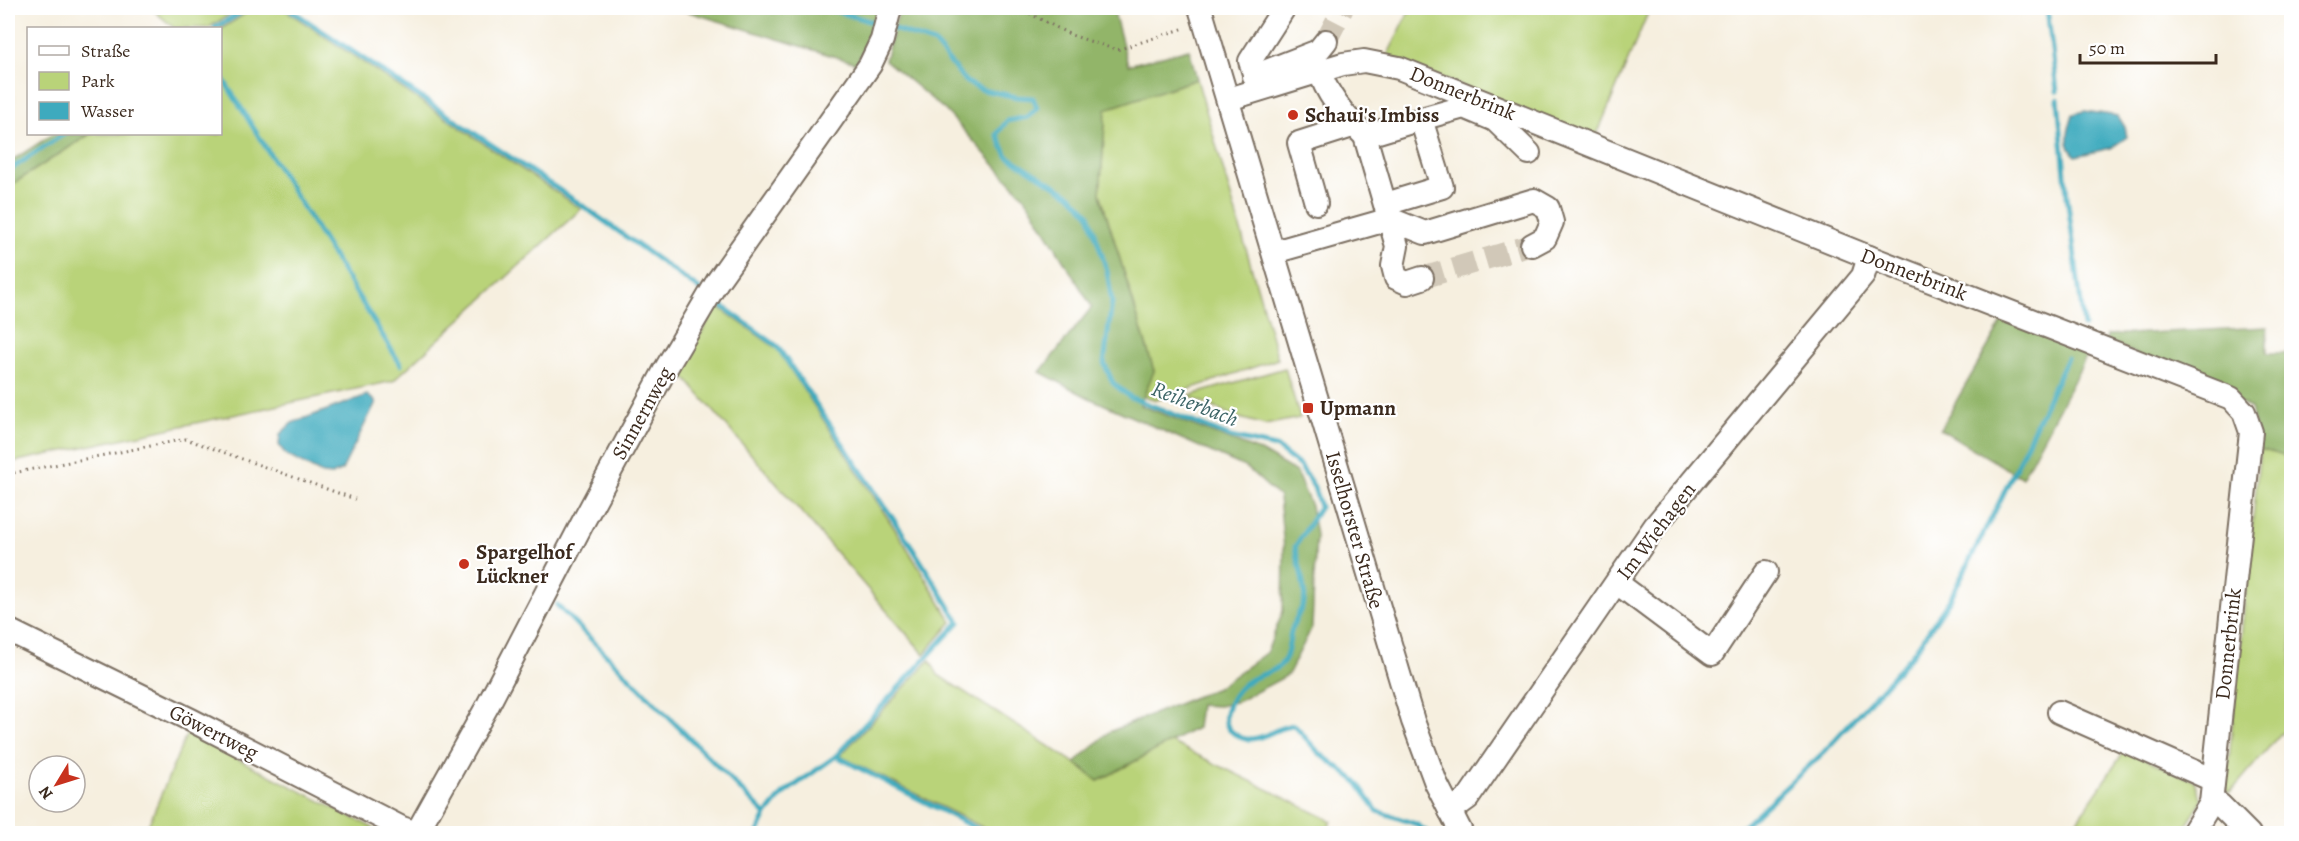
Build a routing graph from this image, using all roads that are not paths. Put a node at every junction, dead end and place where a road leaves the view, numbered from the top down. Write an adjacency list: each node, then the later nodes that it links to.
1 (1284, 8): 6 (street)
2 (890, 10): 24 (street, Sinnernweg)
3 (1203, 13): 7 (street, Isselhorster Straße)
4 (1326, 41): 6 (street)
5 (1319, 70): 6 (street, Donnerbrink); 9 (street); 15 (street, Donnerbrink)
6 (1257, 83): 7 (street, Donnerbrink)
7 (1229, 99): 14 (street, Isselhorster Straße)
8 (1421, 119): 9 (street); 10 (street); 12 (street)
9 (1359, 131): 11 (street); 12 (street)
10 (1528, 153)
11 (1316, 202)
12 (1388, 212): 13 (street); 14 (street); 16 (street)
13 (1532, 245)
14 (1274, 252): 23 (street, Isselhorster Straße)
15 (1869, 257): 18 (street, Im Wiehagen); 21 (street, Donnerbrink)
16 (1422, 278)
17 (1766, 572): 18 (street)
18 (1617, 583): 23 (street, Im Wiehagen)
19 (8, 630): 24 (street, Göwertweg)
20 (2059, 712): 21 (street)
21 (2213, 780): 22 (street, Donnerbrink)
22 (2211, 803): 26 (street); 27 (street)
23 (1450, 811): 25 (street, Isselhorster Straße)
24 (418, 833)
25 (1462, 834)
26 (2192, 834)
27 (2249, 834)

